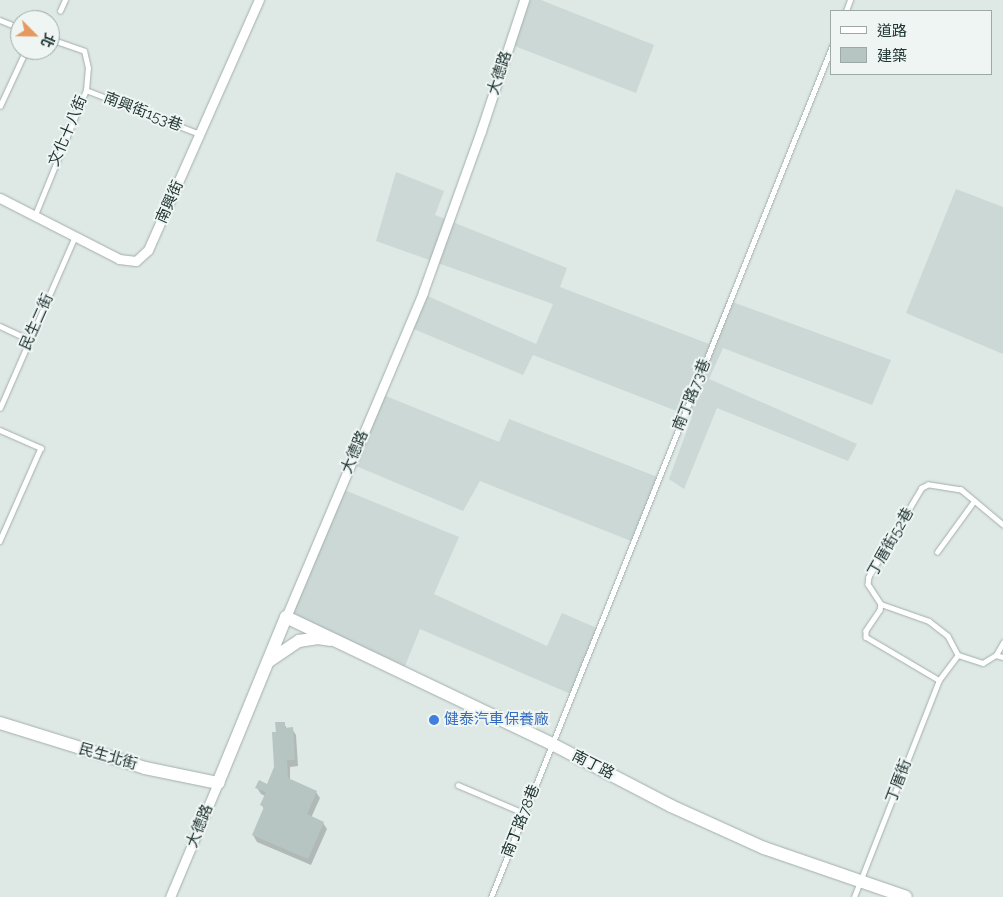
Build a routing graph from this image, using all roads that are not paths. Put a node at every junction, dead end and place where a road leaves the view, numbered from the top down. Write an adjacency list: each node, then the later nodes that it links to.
1 (65, 0): 4 (lane)
2 (259, 0): 10 (street, 南興街)
3 (524, 0): 23 (street, 大德路)
4 (60, 11)
5 (60, 43): 8 (lane, 文化十八街)
6 (830, 51): 32 (lane, 南丁路73巷)
7 (21, 60): 9 (lane)
8 (86, 90): 10 (lane, 南興街153巷); 12 (lane, 文化十八街)
9 (0, 106)
10 (200, 134): 13 (street, 南興街)
11 (0, 198): 12 (street, 南興街)
12 (34, 216): 13 (street, 南興街)
13 (75, 236): 15 (lane, 民生二街)
14 (0, 326): 15 (lane)
15 (30, 340): 16 (lane, 民生二街)
16 (0, 408)
17 (0, 430): 20 (lane)
18 (974, 500): 19 (lane, 丁厝街52巷); 21 (lane); 22 (lane, 丁厝街52巷)
19 (1002, 523)
20 (0, 541)
21 (937, 552)
22 (881, 604): 26 (lane); 30 (lane)
23 (286, 617): 24 (street, 南丁路); 29 (street, 大德路)
24 (340, 641): 29 (street); 32 (street, 南丁路)
25 (1003, 643): 27 (lane)
26 (958, 655): 27 (lane); 30 (lane)
27 (996, 655): 28 (lane)
28 (1003, 657)
29 (267, 663): 33 (street, 大德路)
30 (939, 680): 36 (lane, 丁厝街)
31 (0, 723): 33 (street, 民生北街)
32 (552, 744): 35 (lane, 南丁路78巷); 36 (street, 南丁路)
33 (218, 783): 37 (street, 大德路)
34 (458, 785): 35 (lane)
35 (524, 813): 38 (lane, 南丁路78巷)
36 (860, 882): 39 (lane, 丁厝街); 40 (street, 南丁路)
37 (170, 897)
38 (491, 897)
39 (854, 897)
40 (906, 897)

